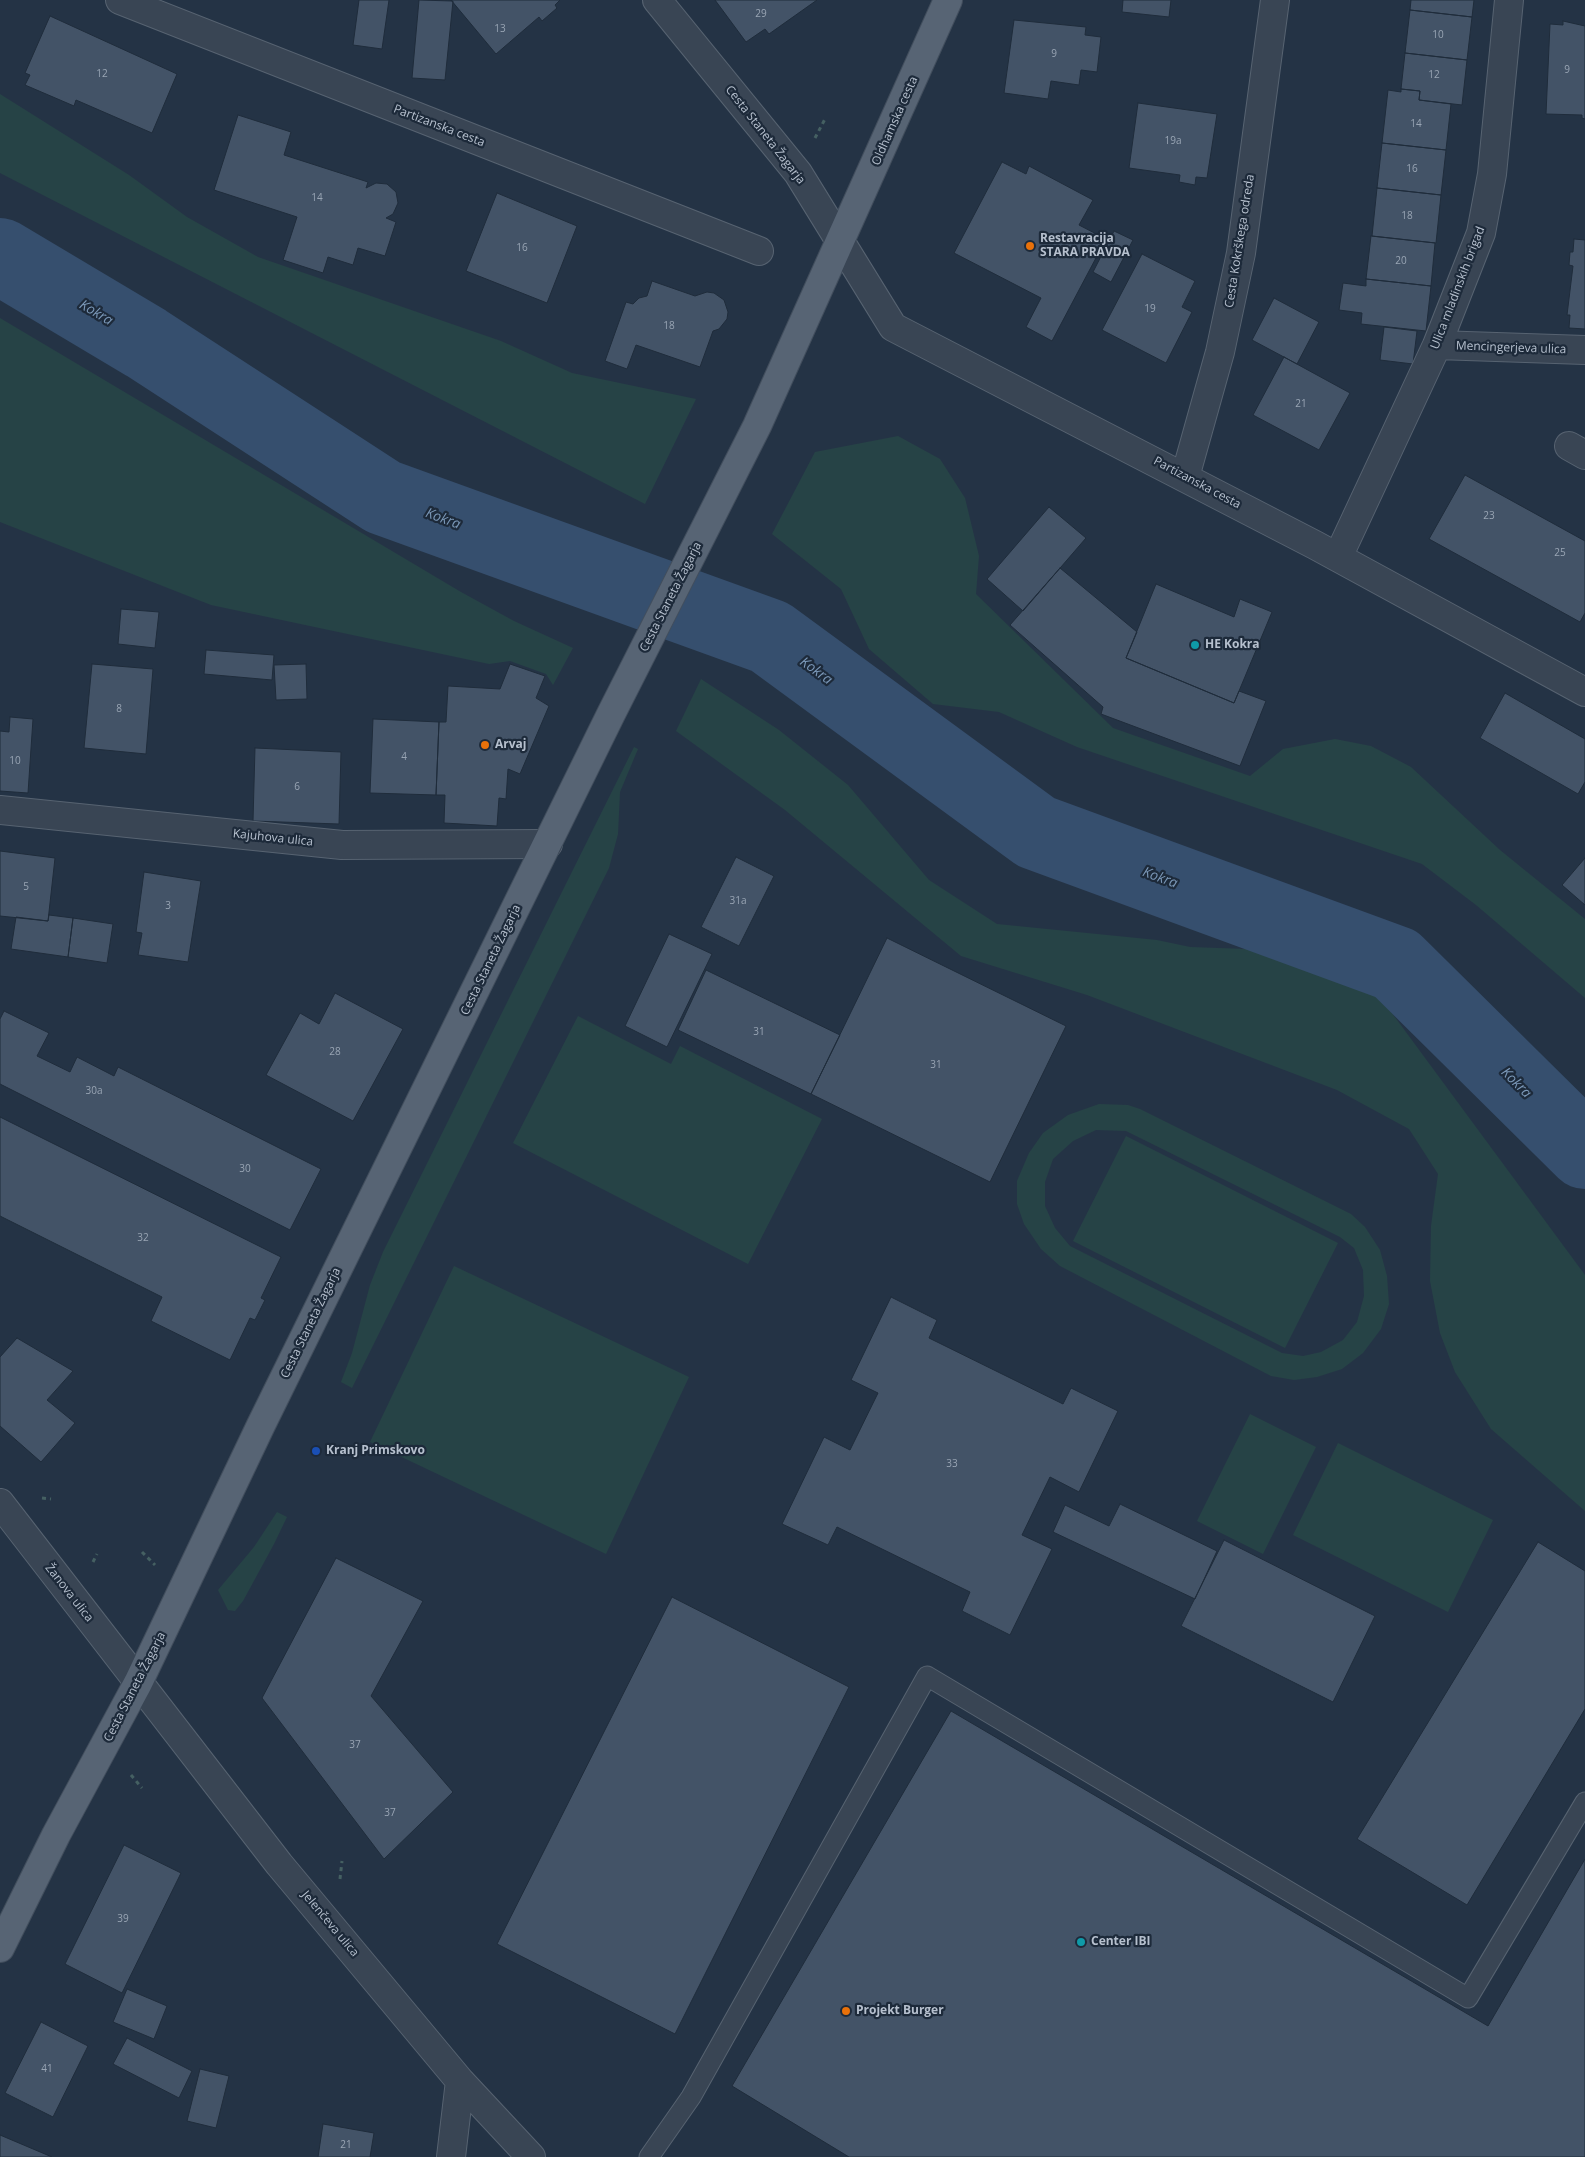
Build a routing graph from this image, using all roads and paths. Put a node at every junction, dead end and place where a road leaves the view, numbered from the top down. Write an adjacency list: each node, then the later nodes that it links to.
1 (120, 0): 7 (street, Partizanska cesta)
2 (657, 0): 6 (street, Cesta Staneta Žagarja)
3 (948, 0): 6 (main road, Oldhamska cesta)
4 (1275, 0): 10 (street, Cesta Kokrškega odreda)
5 (1509, 0): 8 (street, Ulica mladinskih brigad)
6 (841, 243): 10 (street, Partizanska cesta); 14 (main road, Cesta Staneta Žagarja)
7 (749, 246)
8 (1436, 345): 9 (street, Mencingerjeva ulica); 11 (street, Ulica mladinskih brigad)
9 (1585, 350)
10 (1185, 477): 11 (street, Partizanska cesta)
11 (1338, 557): 12 (street, Partizanska cesta)
12 (1585, 692)
13 (0, 810): 14 (street, Kajuhova ulica)
14 (548, 844): 16 (main road, Cesta Staneta Žagarja)
15 (0, 1503): 16 (street, Žanova ulica)
16 (138, 1683): 18 (main road, Cesta Staneta Žagarja); 19 (street, Jelenčeva ulica)
17 (1585, 1802): 22 (lane)
18 (0, 1948)
19 (460, 2082): 20 (street); 21 (street, Jelenčeva ulica)
20 (451, 2157)
21 (531, 2157)
22 (649, 2157)

